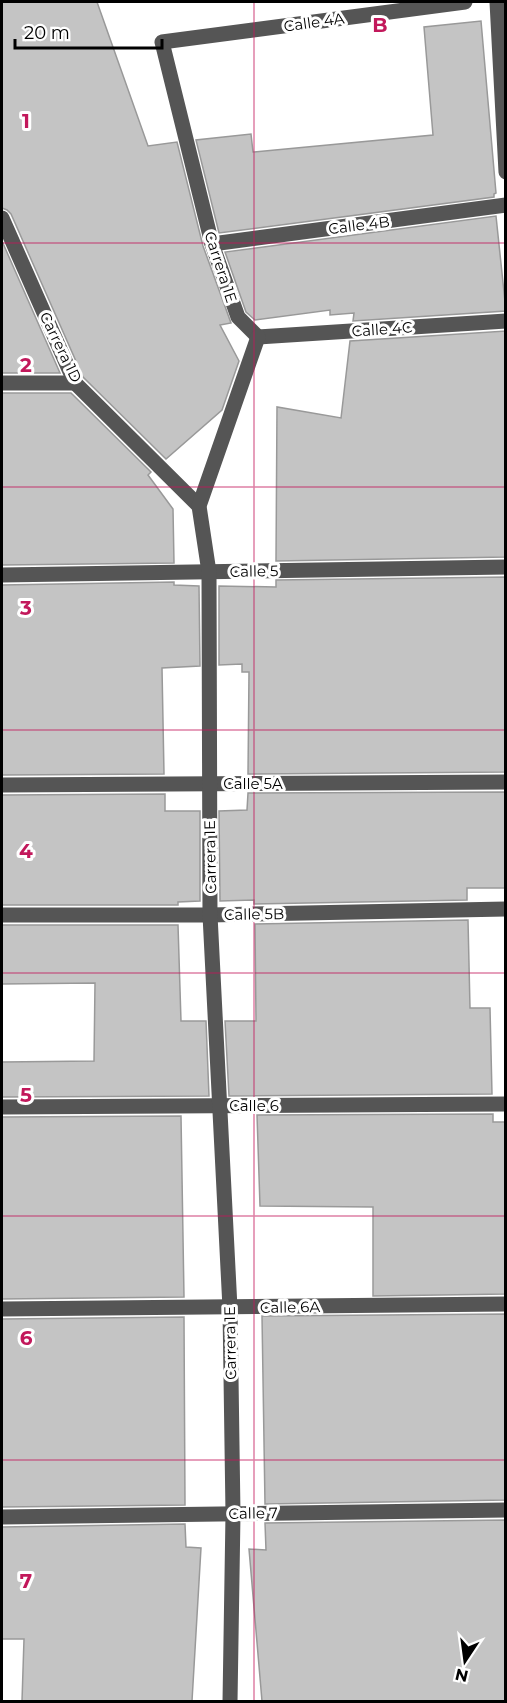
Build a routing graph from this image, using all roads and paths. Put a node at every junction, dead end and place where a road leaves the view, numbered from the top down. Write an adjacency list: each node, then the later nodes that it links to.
1 (465, 2): 3 (street, Calle 4A)
2 (497, 2): 4 (street)
3 (162, 42): 7 (street, Carrera 1E)
4 (506, 172)
5 (506, 205): 7 (street, Calle 4B)
6 (2, 218): 10 (street, Carrera 1D)
7 (212, 244): 9 (street, Carrera 1E)
8 (506, 321): 9 (street, Calle 4C)
9 (258, 337): 12 (street, Carrera 1E)
10 (75, 382): 11 (street); 12 (street, Carrera 1D)
11 (2, 383)
12 (200, 506): 14 (street, Carrera 1E)
13 (506, 567): 14 (street, Calle 5)
14 (209, 572): 15 (street, Calle 5); 17 (street, Carrera 1E)
15 (2, 575)
16 (506, 782): 17 (street, Calle 5A)
17 (209, 783): 18 (street, Calle 5A); 21 (street, Carrera 1E)
18 (2, 785)
19 (506, 909): 21 (street, Calle 5B)
20 (2, 915): 21 (street, Calle 5B)
21 (210, 915): 23 (street, Carrera 1E)
22 (506, 1104): 23 (street, Calle 6)
23 (219, 1106): 24 (street, Calle 6); 26 (street, Carrera 1E)
24 (2, 1107)
25 (506, 1305): 26 (street, Calle 6A)
26 (230, 1308): 27 (street, Calle 6A); 29 (street, Carrera 1E)
27 (2, 1309)
28 (506, 1510): 29 (street, Calle 7)
29 (232, 1514): 30 (street, Calle 7); 31 (street, Carrera 1E)
30 (2, 1517)
31 (230, 1701)

